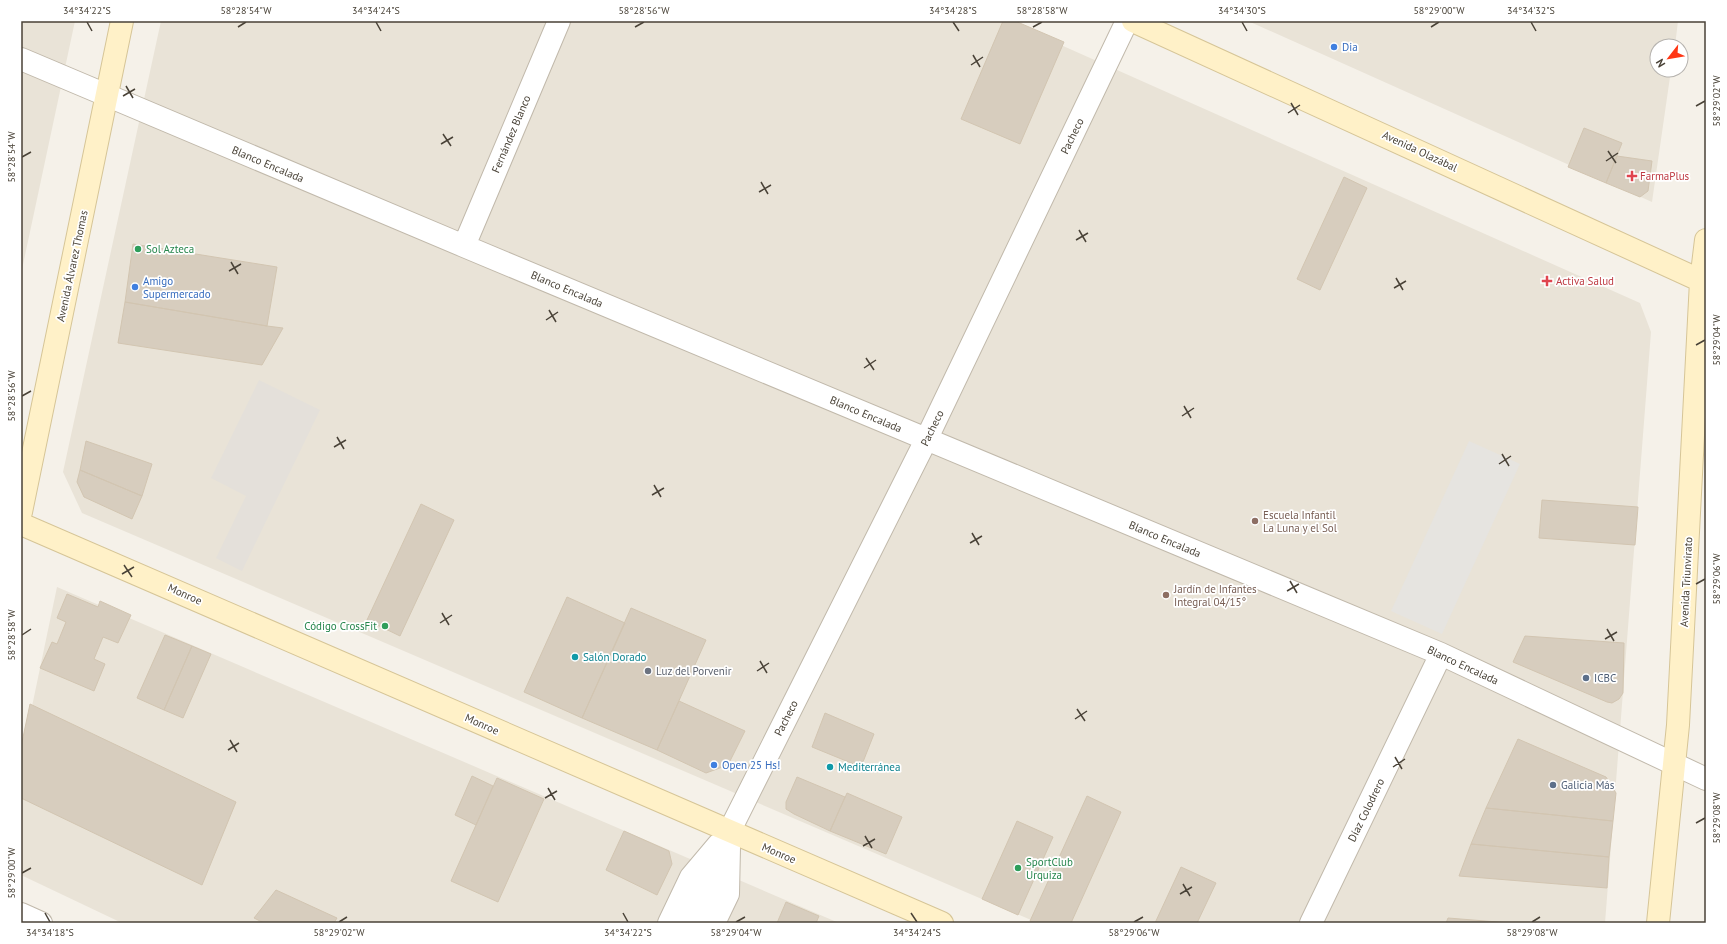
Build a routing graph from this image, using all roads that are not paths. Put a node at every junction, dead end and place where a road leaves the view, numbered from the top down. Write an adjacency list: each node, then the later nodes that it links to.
1 (122, 21): 6 (main road, Avenida Álvarez Thomas)
2 (559, 21): 8 (street, Fernández Blanco)
3 (1127, 21): 10 (street, Pacheco)
4 (1133, 21): 9 (main road, Avenida Olazábal)
5 (21, 59): 6 (street, Blanco Encalada)
6 (107, 95): 8 (street, Blanco Encalada); 11 (main road, Avenida Álvarez Thomas)
7 (1706, 240): 9 (main road, Avenida Triunvirato)
8 (464, 246): 10 (street, Blanco Encalada)
9 (1704, 282): 14 (main road, Avenida Triunvirato)
10 (926, 440): 13 (street, Blanco Encalada); 16 (street, Pacheco)
11 (21, 512)
12 (21, 524): 16 (main road, Monroe)
13 (1441, 654): 14 (street, Blanco Encalada); 23 (street, Díaz Colodrero)
14 (1673, 764): 15 (street, Blanco Encalada); 24 (main road, Avenida Triunvirato)
15 (1706, 779)
16 (729, 832): 19 (street, Pacheco); 20 (street, Pacheco); 21 (street, Pacheco); 22 (main road, Monroe)
17 (21, 914): 18 (street)
18 (41, 923)
19 (669, 923)
20 (691, 923)
21 (714, 923)
22 (942, 923)
23 (1311, 923)
24 (1658, 923)

